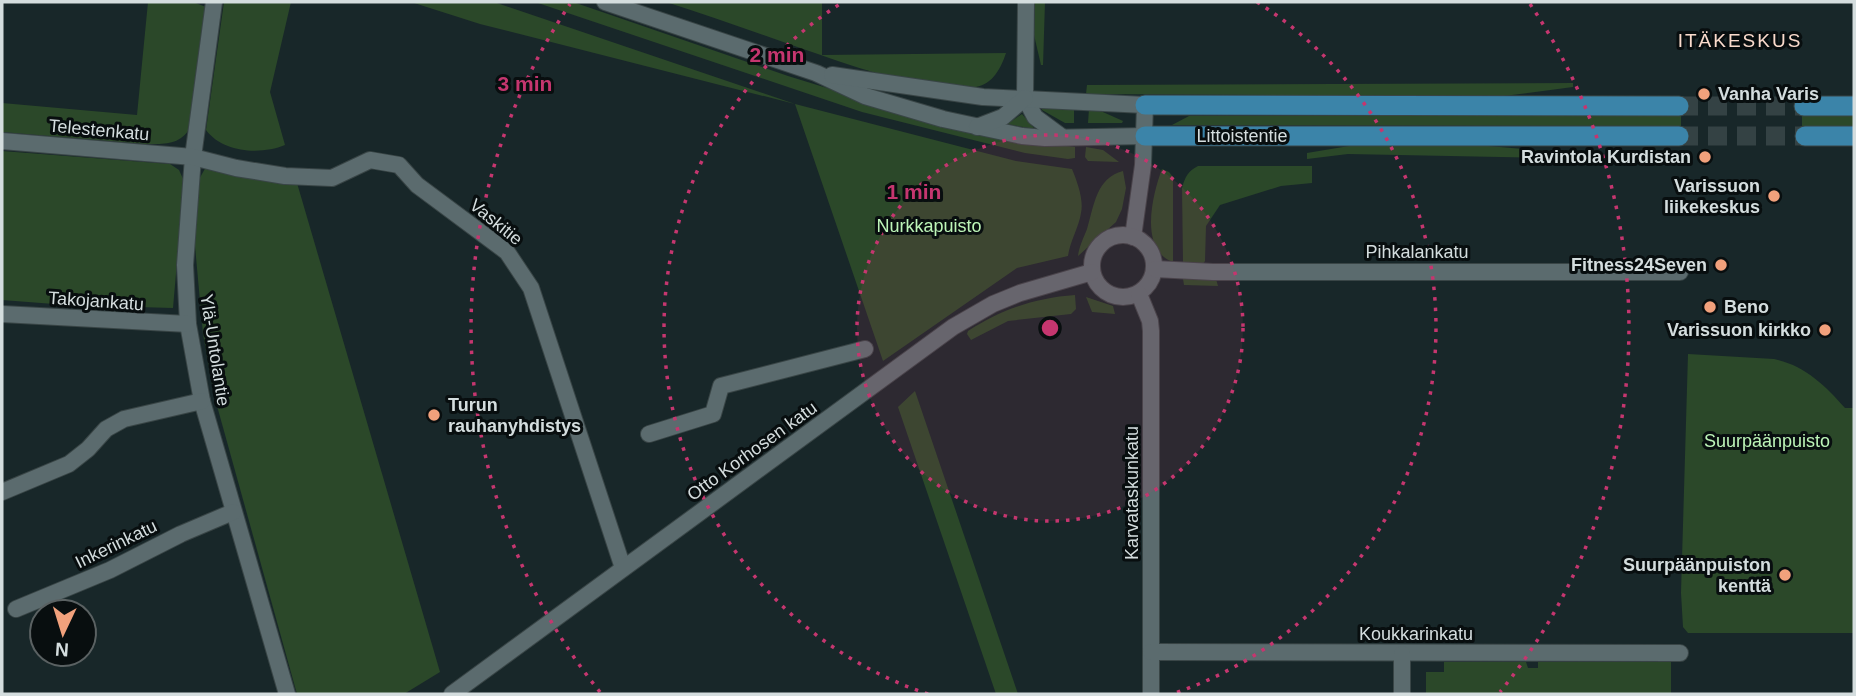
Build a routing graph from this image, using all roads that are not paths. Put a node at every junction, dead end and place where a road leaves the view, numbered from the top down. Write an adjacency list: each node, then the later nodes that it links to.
1 (214, 2): 17 (street, Ylä-Untolantie)
2 (605, 2): 4 (street, Littoistentie)
3 (1026, 2): 5 (street)
4 (816, 73): 5 (street, Littoistentie); 10 (street, Littoistentie)
5 (1025, 98): 6 (street, Littoistentie); 10 (street); 15 (street)
6 (1145, 105): 7 (main road, Littoistentie); 11 (street)
7 (1679, 106)
8 (1804, 106): 9 (main road)
9 (1854, 106)
10 (977, 127): 15 (street, Littoistentie)
11 (1145, 136): 12 (main road, Littoistentie); 15 (street, Littoistentie); 18 (street)
12 (1679, 136)
13 (1805, 136): 14 (main road)
14 (1854, 136)
15 (1063, 137)
16 (2, 141): 17 (street, Telestenkatu)
17 (193, 157): 24 (street, Ylä-Untolantie); 30 (street, Vaskitie)
18 (1133, 237): 19 (street); 20 (street)
19 (1155, 269): 21 (street, Pihkalankatu); 22 (street)
20 (1093, 272): 22 (street); 30 (street, Otto Korhosen katu)
21 (1680, 272)
22 (1139, 294): 32 (street, Karvataskunkatu)
23 (2, 314): 24 (street, Takojankatu)
24 (188, 324): 26 (street, Ylä-Untolantie)
25 (865, 349): 27 (street)
26 (202, 401): 28 (street); 29 (street, Ylä-Untolantie)
27 (649, 434)
28 (2, 492)
29 (233, 512): 31 (street, Inkerinkatu); 35 (street, Ylä-Untolantie)
30 (623, 568): 36 (street, Otto Korhosen katu)
31 (16, 609)
32 (1151, 652): 34 (street, Koukkarinkatu); 37 (street, Karvataskunkatu)
33 (1681, 653): 34 (street, Koukkarinkatu)
34 (1402, 654): 38 (street)
35 (287, 694)
36 (452, 694)
37 (1151, 694)
38 (1402, 694)

